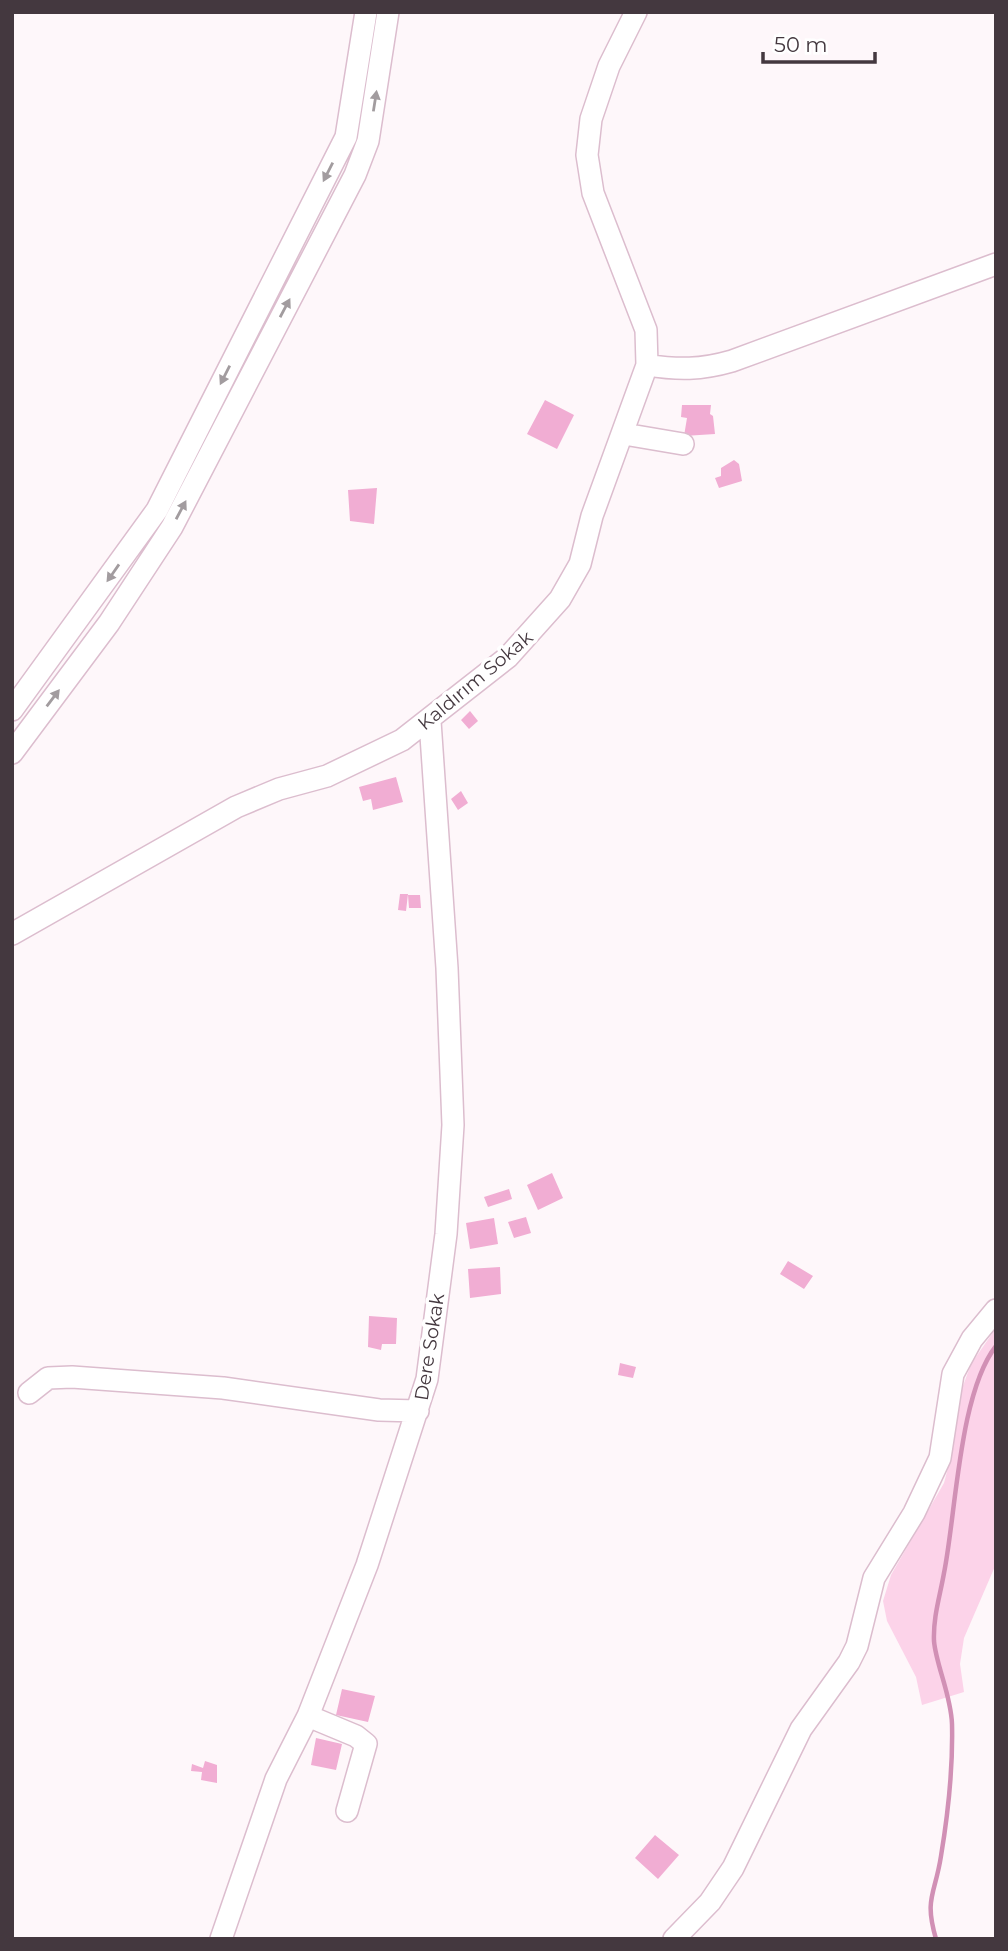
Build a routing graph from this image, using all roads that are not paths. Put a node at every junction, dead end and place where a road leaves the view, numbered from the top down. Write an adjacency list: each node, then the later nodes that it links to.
1 (366, 12): 8 (street, one-way to 8)
2 (388, 12): 10 (street, one-way to 2)
3 (636, 12): 5 (street, Kaldırım Sokak)
4 (996, 264): 5 (street)
5 (647, 365): 6 (street, Kaldırım Sokak)
6 (624, 434): 7 (street); 9 (street, Kaldırım Sokak)
7 (682, 444)
8 (12, 710)
9 (430, 721): 11 (street, Kaldırım Sokak); 14 (street, Dere Sokak)
10 (12, 753)
11 (12, 934)
12 (996, 1310): 18 (street)
13 (29, 1393): 14 (street)
14 (418, 1411): 15 (street, Dere Sokak)
15 (307, 1716): 16 (street); 17 (street, Dere Sokak)
16 (347, 1811)
17 (221, 1939)
18 (674, 1939)

